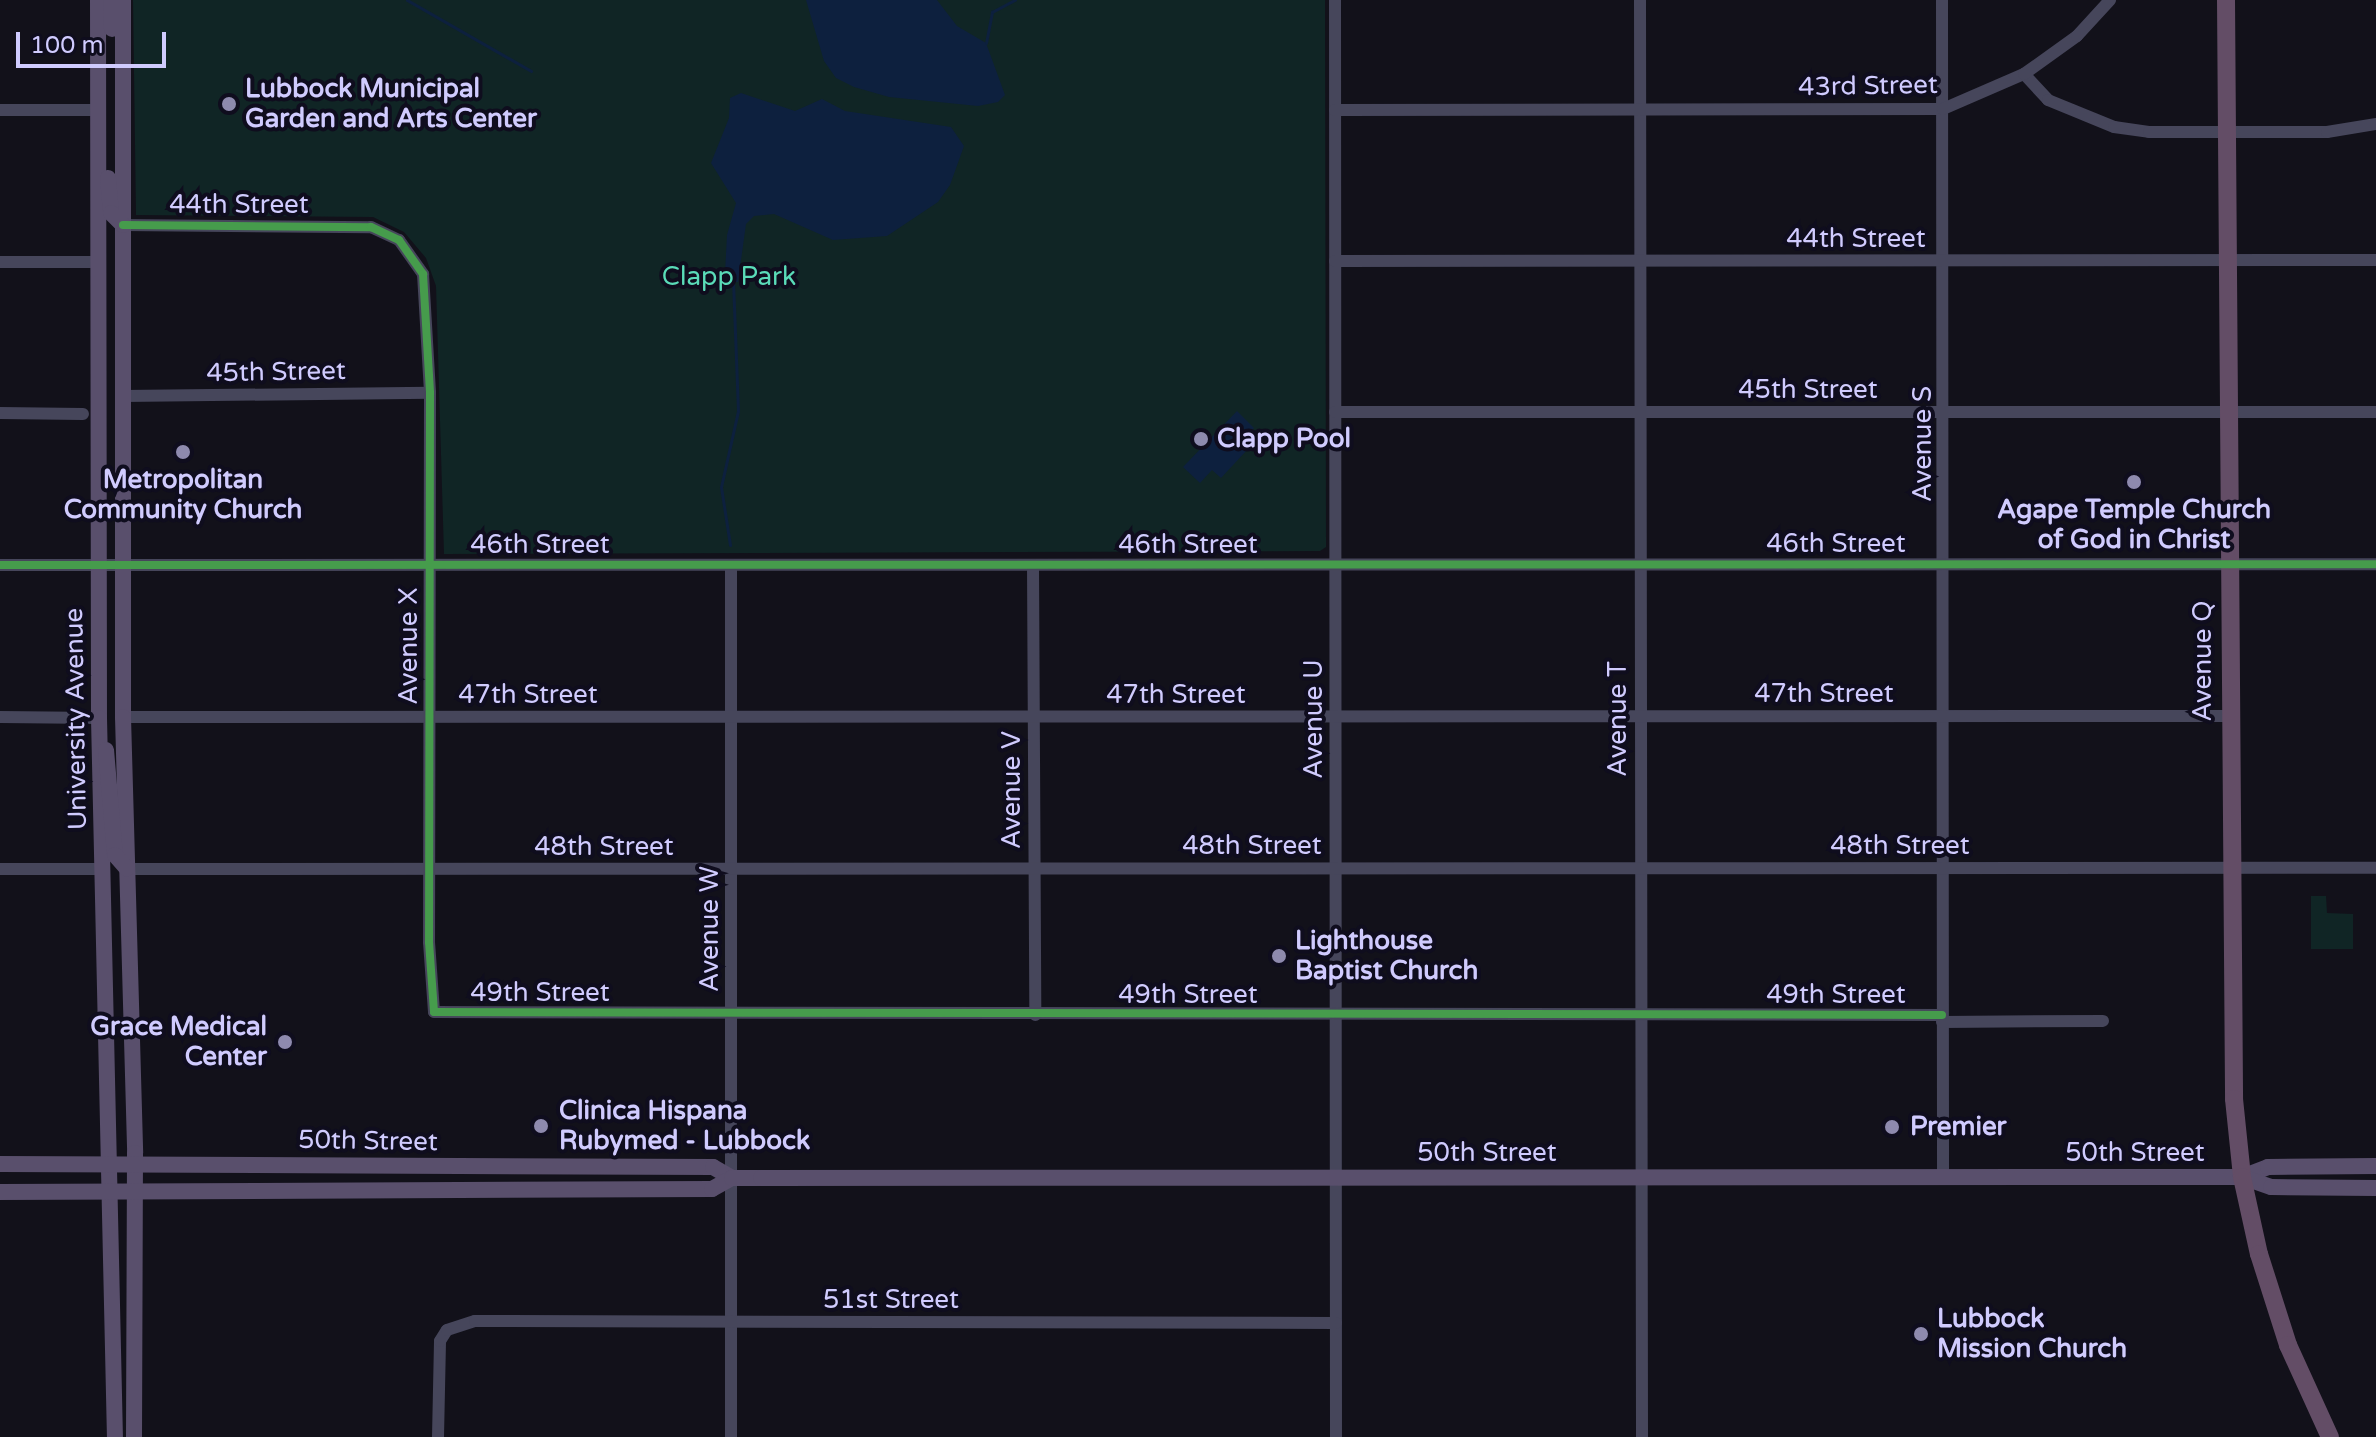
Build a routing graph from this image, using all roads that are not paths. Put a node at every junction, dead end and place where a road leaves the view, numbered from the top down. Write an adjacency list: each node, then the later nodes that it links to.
1 (98, 0): 14 (main road, University Avenue)
2 (111, 0): 10 (main road)
3 (123, 0): 10 (main road, University Avenue)
4 (1335, 0): 15 (street, Avenue U)
5 (1640, 0): 11 (street, Avenue T)
6 (1942, 0): 12 (street, Avenue S)
7 (2110, 0): 9 (street, 43rd Street)
8 (2226, 0): 17 (highway, Avenue Q)
9 (2024, 74): 12 (street, 43rd Street); 17 (street)
10 (122, 109): 18 (main road, University Avenue)
11 (1641, 109): 12 (street, 43rd Street); 15 (street, 43rd Street); 23 (street, Avenue T)
12 (1943, 109): 24 (street, Avenue S)
13 (0, 110): 14 (street)
14 (98, 110): 18 (main road); 26 (main road, University Avenue)
15 (1335, 110): 22 (street, Avenue U)
16 (2376, 124): 17 (street)
17 (2227, 132): 20 (highway, Avenue Q)
18 (123, 225): 19 (street, 44th Street); 28 (main road, University Avenue)
19 (355, 225): 27 (street, Avenue X)
20 (2227, 260): 21 (street, 44th Street); 24 (street, 44th Street); 31 (highway, Avenue Q)
21 (2376, 260)
22 (1335, 261): 23 (street, 44th Street); 29 (street, Avenue U)
23 (1640, 261): 24 (street, 44th Street); 30 (street, Avenue T)
24 (1945, 261): 34 (street, Avenue S)
25 (0, 262): 26 (street)
26 (98, 262): 46 (main road, University Avenue)
27 (430, 393): 28 (street, 45th Street); 41 (street, Avenue X)
28 (123, 396): 40 (main road, University Avenue)
29 (1335, 412): 30 (street, 45th Street); 44 (street, Avenue U)
30 (1640, 412): 34 (street, 45th Street); 45 (street, Avenue T)
31 (2228, 412): 32 (street, 45th Street); 34 (street, 45th Street); 37 (highway, Avenue Q)
32 (2376, 412)
33 (0, 413): 35 (street)
34 (1945, 413): 36 (street, Avenue S)
35 (83, 414)
36 (1944, 564): 37 (street, 46th Street); 45 (street, 46th Street); 48 (street, Avenue S)
37 (2228, 564): 38 (street, 46th Street); 49 (highway, Avenue Q)
38 (2376, 564)
39 (0, 565): 46 (street, 46th Street)
40 (123, 565): 41 (street, 46th Street); 46 (street, 46th Street); 51 (main road, University Avenue)
41 (430, 565): 42 (street, 46th Street); 52 (street, Avenue X)
42 (731, 565): 43 (street, 46th Street); 53 (street, Avenue W)
43 (1033, 565): 44 (street, 46th Street); 54 (street, Avenue V)
44 (1335, 565): 45 (street, 46th Street); 55 (street, Avenue U)
45 (1639, 565): 47 (street, Avenue T)
46 (98, 566): 56 (main road, University Avenue)
47 (1640, 716): 48 (street, 47th Street); 55 (street, 47th Street); 60 (street, Avenue T)
48 (1944, 716): 49 (street, 47th Street); 61 (street, Avenue S)
49 (2229, 716): 57 (highway, Avenue Q)
50 (0, 717): 56 (street)
51 (123, 717): 52 (street, 47th Street); 65 (main road, University Avenue)
52 (429, 717): 53 (street, 47th Street); 66 (street, Avenue X)
53 (731, 717): 54 (street, 47th Street); 67 (street, Avenue W)
54 (1034, 717): 55 (street, 47th Street); 58 (street, Avenue V)
55 (1336, 717): 59 (street, Avenue U)
56 (99, 718): 64 (main road, University Avenue); 65 (main road)
57 (2230, 867): 61 (street, 48th Street); 62 (street, 48th Street); 83 (highway, Avenue Q)
58 (1034, 868): 59 (street, 48th Street); 67 (street, 48th Street); 72 (street, Avenue V)
59 (1336, 868): 60 (street, 48th Street); 73 (street, Avenue U)
60 (1640, 868): 61 (street, 48th Street); 74 (street, Avenue T)
61 (1944, 868): 75 (street, Avenue S)
62 (2376, 868)
63 (0, 869): 64 (street)
64 (103, 869): 69 (main road, University Avenue)
65 (127, 869): 66 (street, 48th Street); 68 (main road, University Avenue)
66 (429, 869): 67 (street, 48th Street); 70 (street, Avenue X)
67 (732, 869): 71 (street, Avenue W)
68 (132, 985): 69 (main road); 79 (main road, University Avenue)
69 (108, 986): 77 (main road, University Avenue)
70 (434, 1012): 71 (street, 49th Street)
71 (733, 1015): 72 (street, 49th Street); 84 (street, Avenue W)
72 (1035, 1015): 73 (street, 49th Street)
73 (1336, 1015): 74 (street, 49th Street); 85 (street, Avenue U)
74 (1641, 1015): 75 (street, 49th Street); 81 (street, Avenue T)
75 (1942, 1018): 76 (street, 49th Street); 82 (street, Avenue S)
76 (2103, 1021)
77 (112, 1163): 78 (main road, 50th Street); 79 (main road, 50th Street); 88 (main road, University Avenue)
78 (0, 1164)
79 (135, 1164): 84 (main road, 50th Street); 89 (main road, University Avenue)
80 (2376, 1166): 83 (main road, 50th Street)
81 (1641, 1177): 82 (main road, 50th Street); 85 (main road, 50th Street); 97 (street, Avenue T)
82 (1943, 1177): 83 (main road, 50th Street)
83 (2242, 1177): 86 (main road, 50th Street); 98 (highway, Avenue Q)
84 (732, 1178): 85 (main road, 50th Street); 89 (main road, 50th Street); 90 (street, Avenue W)
85 (1336, 1178): 91 (street, Avenue U)
86 (2376, 1188)
87 (0, 1192): 88 (main road, 50th Street)
88 (112, 1192): 89 (main road, 50th Street); 92 (main road, University Avenue)
89 (135, 1193): 93 (main road, University Avenue)
90 (731, 1321): 91 (street, 51st Street); 94 (street, 51st Street); 95 (street, Avenue W)
91 (1336, 1323): 96 (street, Avenue U)
92 (115, 1437)
93 (134, 1437)
94 (438, 1437)
95 (731, 1437)
96 (1336, 1437)
97 (1642, 1437)
98 (2330, 1437)

